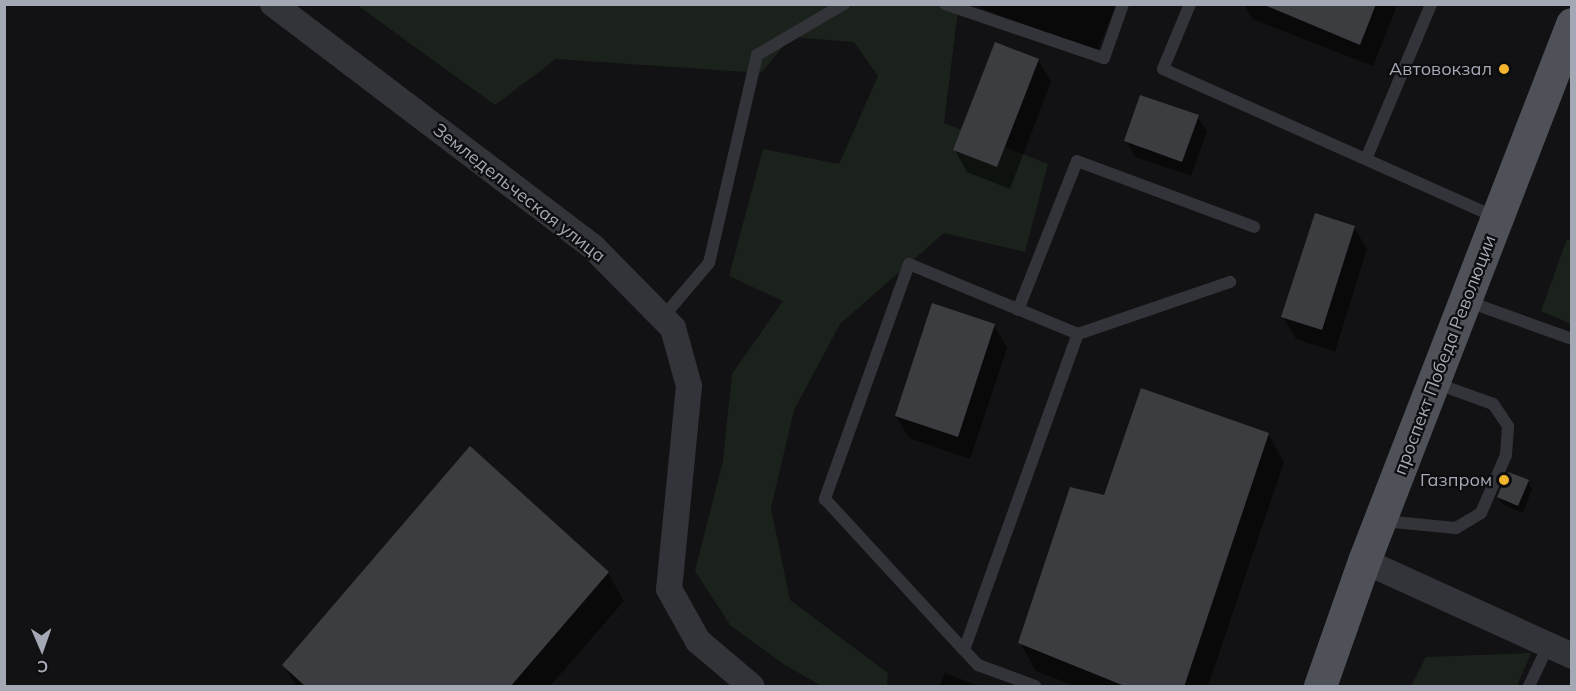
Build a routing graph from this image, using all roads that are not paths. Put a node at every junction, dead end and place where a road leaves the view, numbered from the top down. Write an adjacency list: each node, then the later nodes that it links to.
1 (273, 4): 14 (street, Земледельческая улица)
2 (844, 4): 14 (lane)
3 (945, 4): 4 (lane)
4 (1123, 4)
5 (1190, 4): 8 (lane)
6 (1431, 4): 8 (lane)
7 (1568, 44): 9 (main road, проспект Победа Революции)
8 (1366, 159): 9 (lane)
9 (1497, 218): 12 (main road, проспект Победа Революции)
10 (1254, 227): 13 (lane)
11 (1230, 282): 15 (lane)
12 (1466, 301): 16 (lane); 17 (main road, проспект Победа Революции)
13 (1018, 310): 15 (lane); 21 (lane)
14 (663, 317): 23 (street, Земледельческая улица)
15 (1078, 334): 21 (lane)
16 (1572, 339)
17 (1434, 382): 18 (main road, проспект Победа Революции); 18 (lane)
18 (1383, 521): 19 (main road, проспект Победа Революции)
19 (1364, 561): 20 (street); 25 (main road, проспект Победа Революции)
20 (1549, 643): 22 (street); 26 (lane)
21 (964, 650): 24 (lane)
22 (1572, 656)
23 (751, 687)
24 (1035, 687)
25 (1320, 687)
26 (1529, 687)

